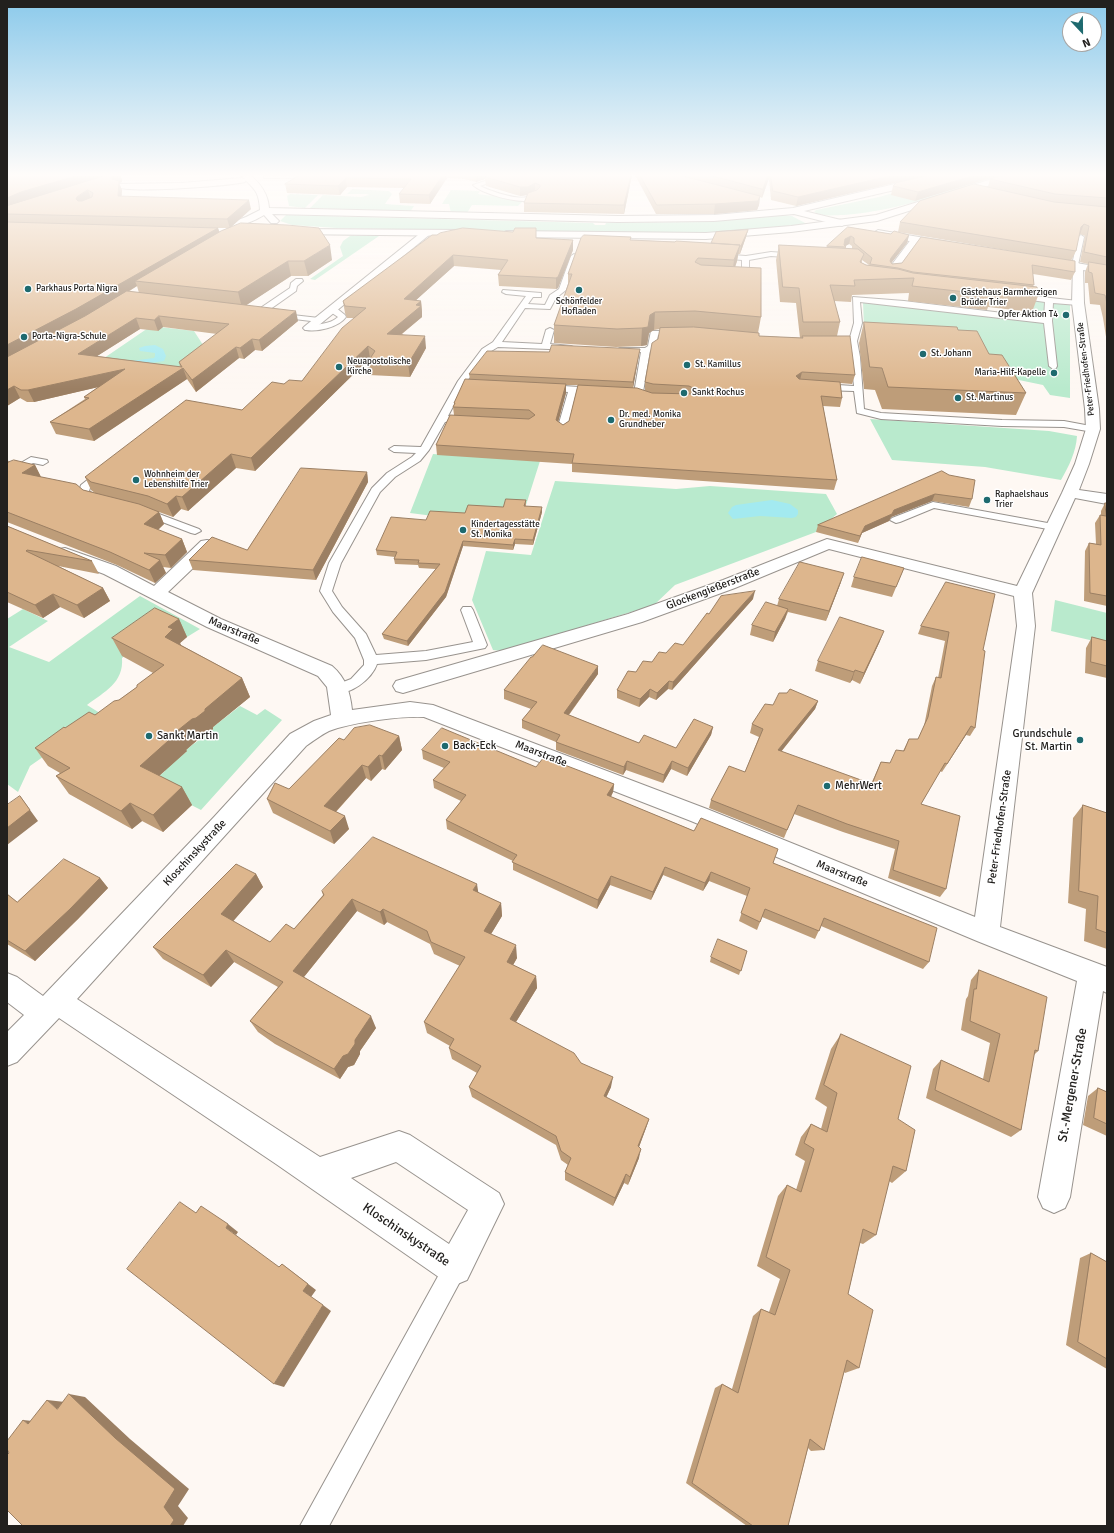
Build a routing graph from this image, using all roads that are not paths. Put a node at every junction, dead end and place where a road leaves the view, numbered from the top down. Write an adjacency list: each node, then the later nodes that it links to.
1 (409, 247): 23 (street)
2 (910, 247): 12 (street)
3 (958, 247): 4 (street)
4 (961, 247)
5 (1078, 247): 11 (lane)
6 (576, 252): 19 (lane)
7 (709, 255): 9 (lane)
8 (802, 256): 9 (lane)
9 (746, 258): 14 (lane)
10 (1037, 259): 11 (street)
11 (1076, 266): 13 (street); 21 (street, Peter-Friedhofen-Straße)
12 (894, 269)
13 (1107, 271)
14 (729, 279)
15 (291, 280): 24 (lane)
16 (506, 292): 17 (lane)
17 (531, 295): 19 (lane); 22 (lane)
18 (1010, 296): 20 (lane)
19 (553, 297): 22 (lane)
20 (1049, 300): 21 (lane); 25 (lane)
21 (1078, 303): 43 (street, Peter-Friedhofen-Straße)
22 (523, 306): 29 (lane)
23 (332, 309): 24 (street); 26 (lane)
24 (319, 320): 26 (street)
25 (1048, 321): 34 (lane); 39 (lane)
26 (309, 328)
27 (550, 330): 30 (lane)
28 (686, 332): 33 (lane)
29 (496, 344): 30 (lane); 35 (lane)
30 (545, 346): 31 (lane)
31 (576, 348)
32 (615, 350): 33 (lane)
33 (646, 350): 42 (lane)
34 (1054, 366)
35 (461, 383): 36 (lane); 44 (lane)
36 (490, 385)
37 (814, 386): 39 (lane)
38 (535, 387): 40 (lane)
39 (858, 389): 46 (lane)
40 (573, 390): 41 (lane); 47 (lane)
41 (609, 392)
42 (666, 399)
43 (1099, 411): 46 (street, Peter-Friedhofen-Straße)
44 (442, 419): 45 (lane); 49 (lane)
45 (458, 420)
46 (1093, 429): 53 (street, Peter-Friedhofen-Straße)
47 (562, 430)
48 (394, 449): 49 (lane)
49 (424, 450): 66 (lane)
50 (43, 462): 52 (lane)
51 (111, 467): 55 (lane)
52 (7, 475)
53 (1070, 493): 54 (street); 58 (street, Peter-Friedhofen-Straße)
54 (1107, 499)
55 (114, 504)
56 (135, 509): 59 (lane)
57 (896, 520): 58 (lane)
58 (1053, 527): 62 (street, Peter-Friedhofen-Straße)
59 (195, 530)
60 (207, 545): 63 (street)
61 (49, 546): 63 (street, Maarstraße)
62 (1023, 593): 65 (street, Glockengießerstraße); 70 (street, Peter-Friedhofen-Straße)
63 (156, 594): 68 (street, Maarstraße)
64 (467, 610): 65 (lane)
65 (484, 653): 66 (lane); 67 (street, Glockengießerstraße)
66 (371, 660): 68 (lane)
67 (403, 686)
68 (338, 689): 69 (street, Maarstraße)
69 (342, 719): 70 (street, Maarstraße); 73 (street, Kloschinskystraße)
70 (986, 933): 71 (street, Maarstraße)
71 (1099, 977): 76 (street, St.-Mergener-Straße)
72 (7, 986): 73 (street)
73 (51, 1008): 74 (street, Kloschinskystraße); 75 (street, Kloschinskystraße)
74 (7, 1052)
75 (316, 1174): 77 (street, Kloschinskystraße); 77 (street, Kloschinskystraße)
76 (1054, 1197)
77 (455, 1268): 78 (lane)
78 (314, 1526)

